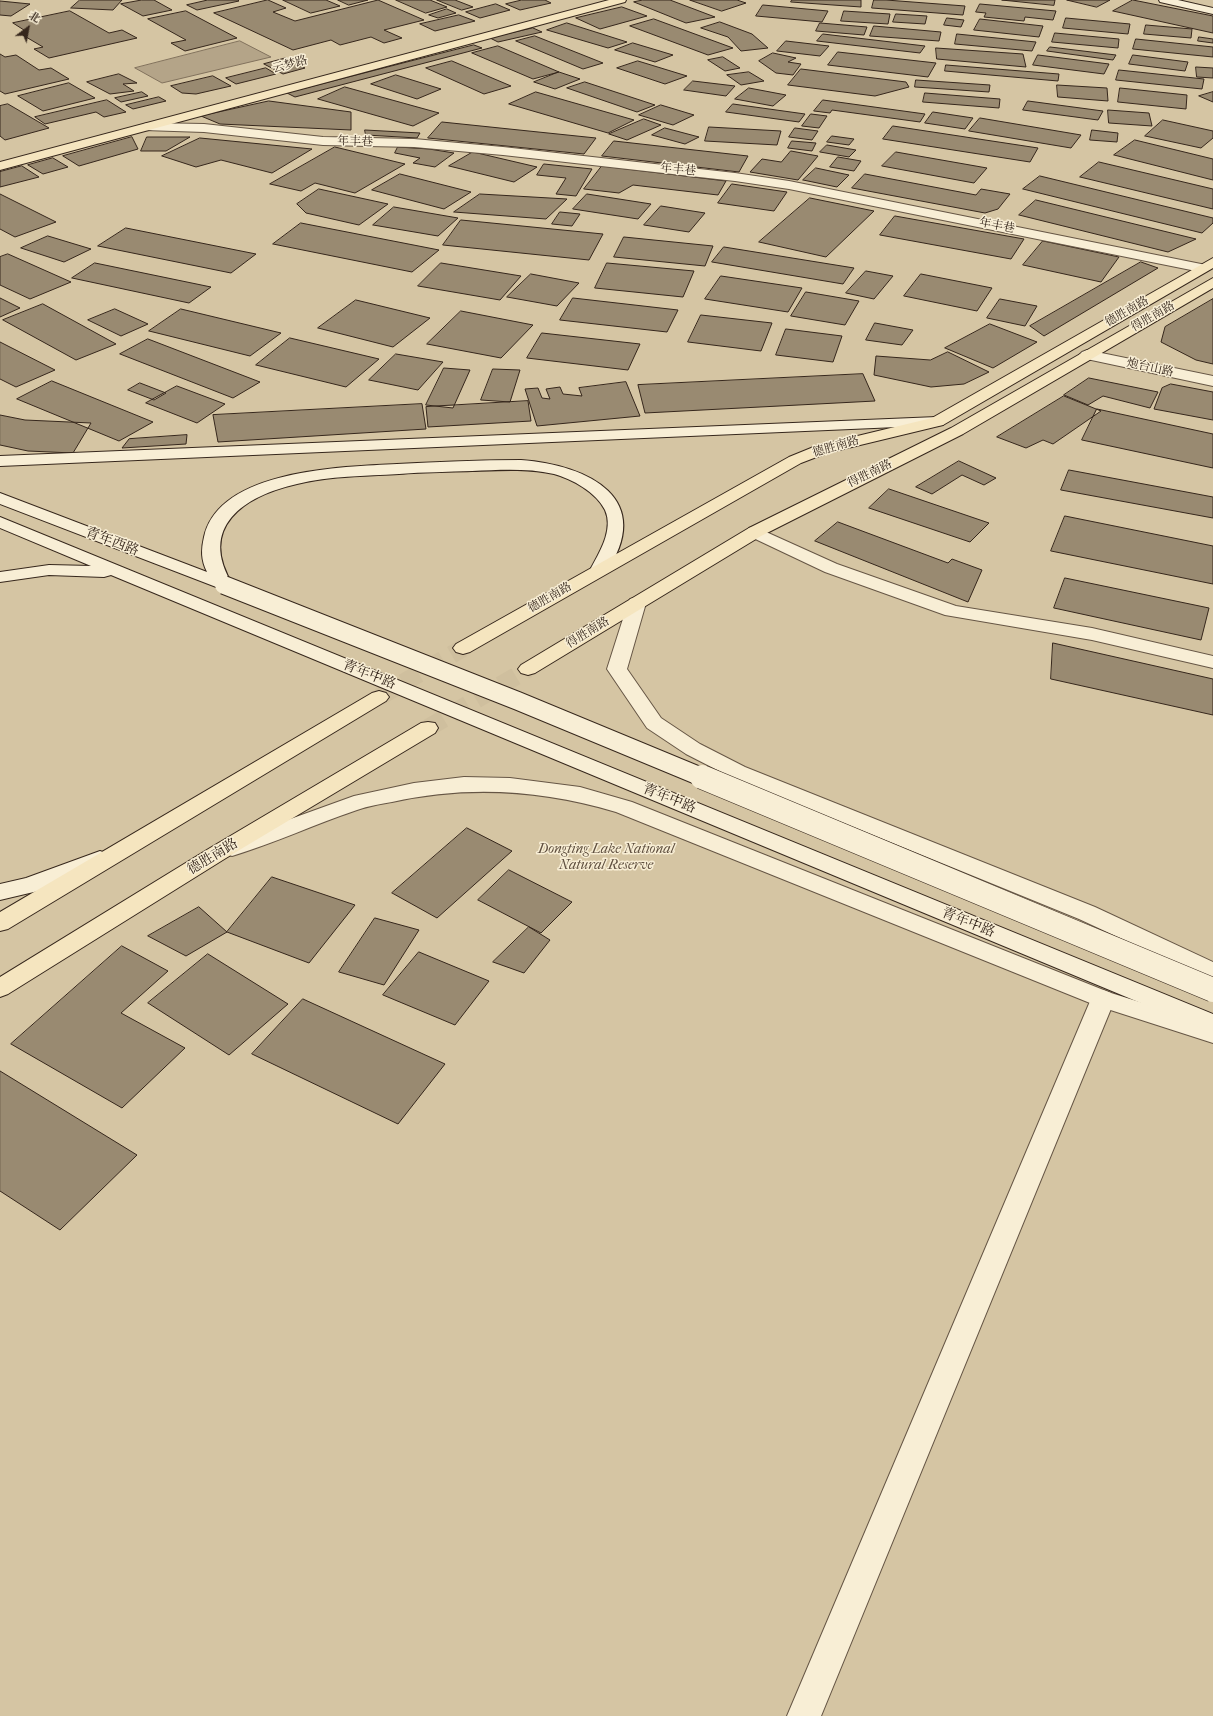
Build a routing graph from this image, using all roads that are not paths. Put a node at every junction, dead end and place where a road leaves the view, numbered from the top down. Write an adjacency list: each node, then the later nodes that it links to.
1 (586, 0): 6 (main road, 云梦路)
2 (621, 0): 5 (main road)
3 (1164, 0): 4 (main road)
4 (1213, 11)
5 (148, 127): 7 (main road); 8 (main road, 年丰巷)
6 (0, 154)
7 (0, 166)
8 (1207, 265): 12 (main road, 德胜南路)
9 (1213, 282): 10 (main road, 得胜南路)
10 (1087, 355): 11 (main road, 炮台山路); 16 (main road, 得胜南路)
11 (1213, 381)
12 (937, 422): 13 (main road); 17 (main road, 德胜南路)
13 (0, 461)
14 (0, 498): 20 (main road, 青年西路)
15 (0, 522): 18 (main road, 青年西路)
16 (755, 532): 21 (main road, 得胜南路); 23 (main road)
17 (599, 570): 20 (main road); 22 (main road, 德胜南路)
18 (124, 574): 19 (main road); 35 (main road, 青年中路)
19 (0, 577)
20 (224, 585): 33 (main road, bridge)
21 (637, 603): 24 (main road, 得胜南路); 31 (main road)
22 (463, 648)
23 (1213, 662)
24 (528, 669)
25 (379, 697): 27 (main road)
26 (428, 728): 28 (main road, 德胜南路)
27 (124, 850): 29 (main road); 30 (main road)
28 (218, 853): 32 (main road, 德胜南路); 34 (main road)
29 (0, 892)
30 (0, 923)
31 (1213, 972)
32 (0, 988)
33 (1213, 990)
34 (1103, 999): 36 (main road); 37 (main road)
35 (1213, 1024)
36 (1213, 1034)
37 (804, 1716)

